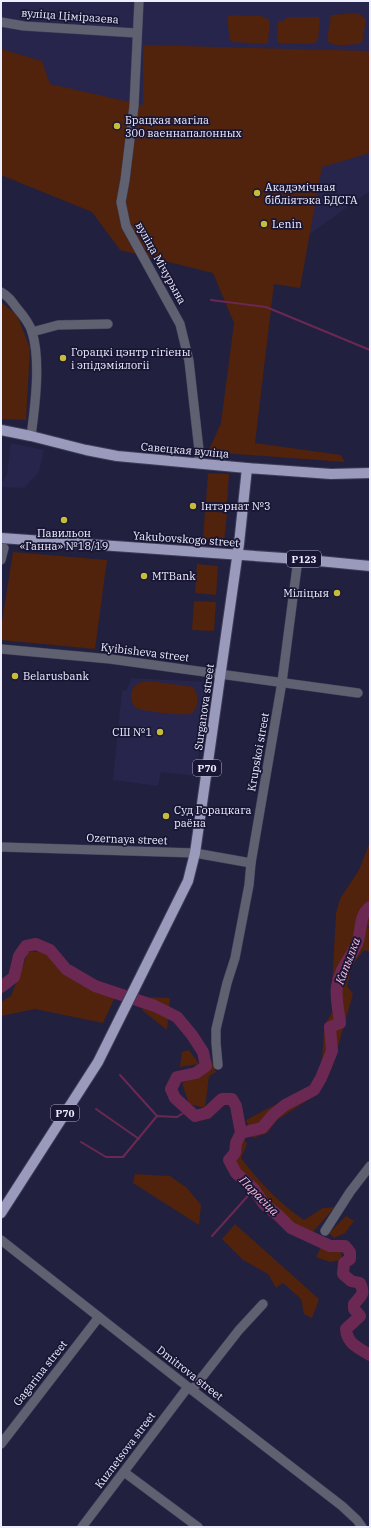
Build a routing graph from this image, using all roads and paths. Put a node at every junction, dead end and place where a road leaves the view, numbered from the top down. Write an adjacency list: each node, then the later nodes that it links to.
1 (138, 1): 3 (street, вуліца Мічурына)
2 (1, 22): 3 (street, вуліца Ціміразева)
3 (136, 33): 9 (street, вуліца Мічурына)
4 (1, 292): 6 (street)
5 (108, 324): 6 (street)
6 (32, 332): 8 (street)
7 (1, 430): 8 (main road, Савецкая вуліца)
8 (31, 436): 9 (main road, Савецкая вуліца)
9 (199, 464): 10 (main road, Савецкая вуліца)
10 (247, 468): 11 (main road, Савецкая вуліца); 13 (main road, Surganova street)
11 (370, 473)
12 (2, 543): 13 (main road, Yakubovskogo street); 15 (street)
13 (237, 554): 14 (main road, Yakubovskogo street / Р123); 18 (main road, Surganova street / Р70)
14 (298, 558): 16 (main road, Yakubovskogo street / Р123); 19 (street, Krupskoi street)
15 (1, 560)
16 (370, 566)
17 (1, 649): 18 (street, Kyibisheva street)
18 (220, 674): 19 (street, Kyibisheva street); 22 (main road, Surganova street / Р70)
19 (282, 682): 20 (street, Kyibisheva street); 23 (street, Krupskoi street)
20 (358, 693)
21 (1, 847): 22 (street, Ozernaya street)
22 (195, 853): 23 (street, Ozernaya street); 26 (main road, Surganova street / Р70)
23 (252, 862): 24 (street, Krupskoi street)
24 (218, 1065)
25 (370, 1166): 27 (street)
26 (1, 1213)
27 (325, 1231)
28 (1, 1240): 30 (street, Dmitrova street)
29 (263, 1304): 31 (street, Kuznetsova street)
30 (99, 1317): 31 (street, Dmitrova street); 32 (street, Gagarina street)
31 (190, 1389): 33 (street, Kuznetsova street); 36 (street, Dmitrova street)
32 (1, 1444)
33 (124, 1472): 34 (street); 35 (street, Kuznetsova street)
34 (192, 1525)
35 (82, 1527)
36 (362, 1527)

